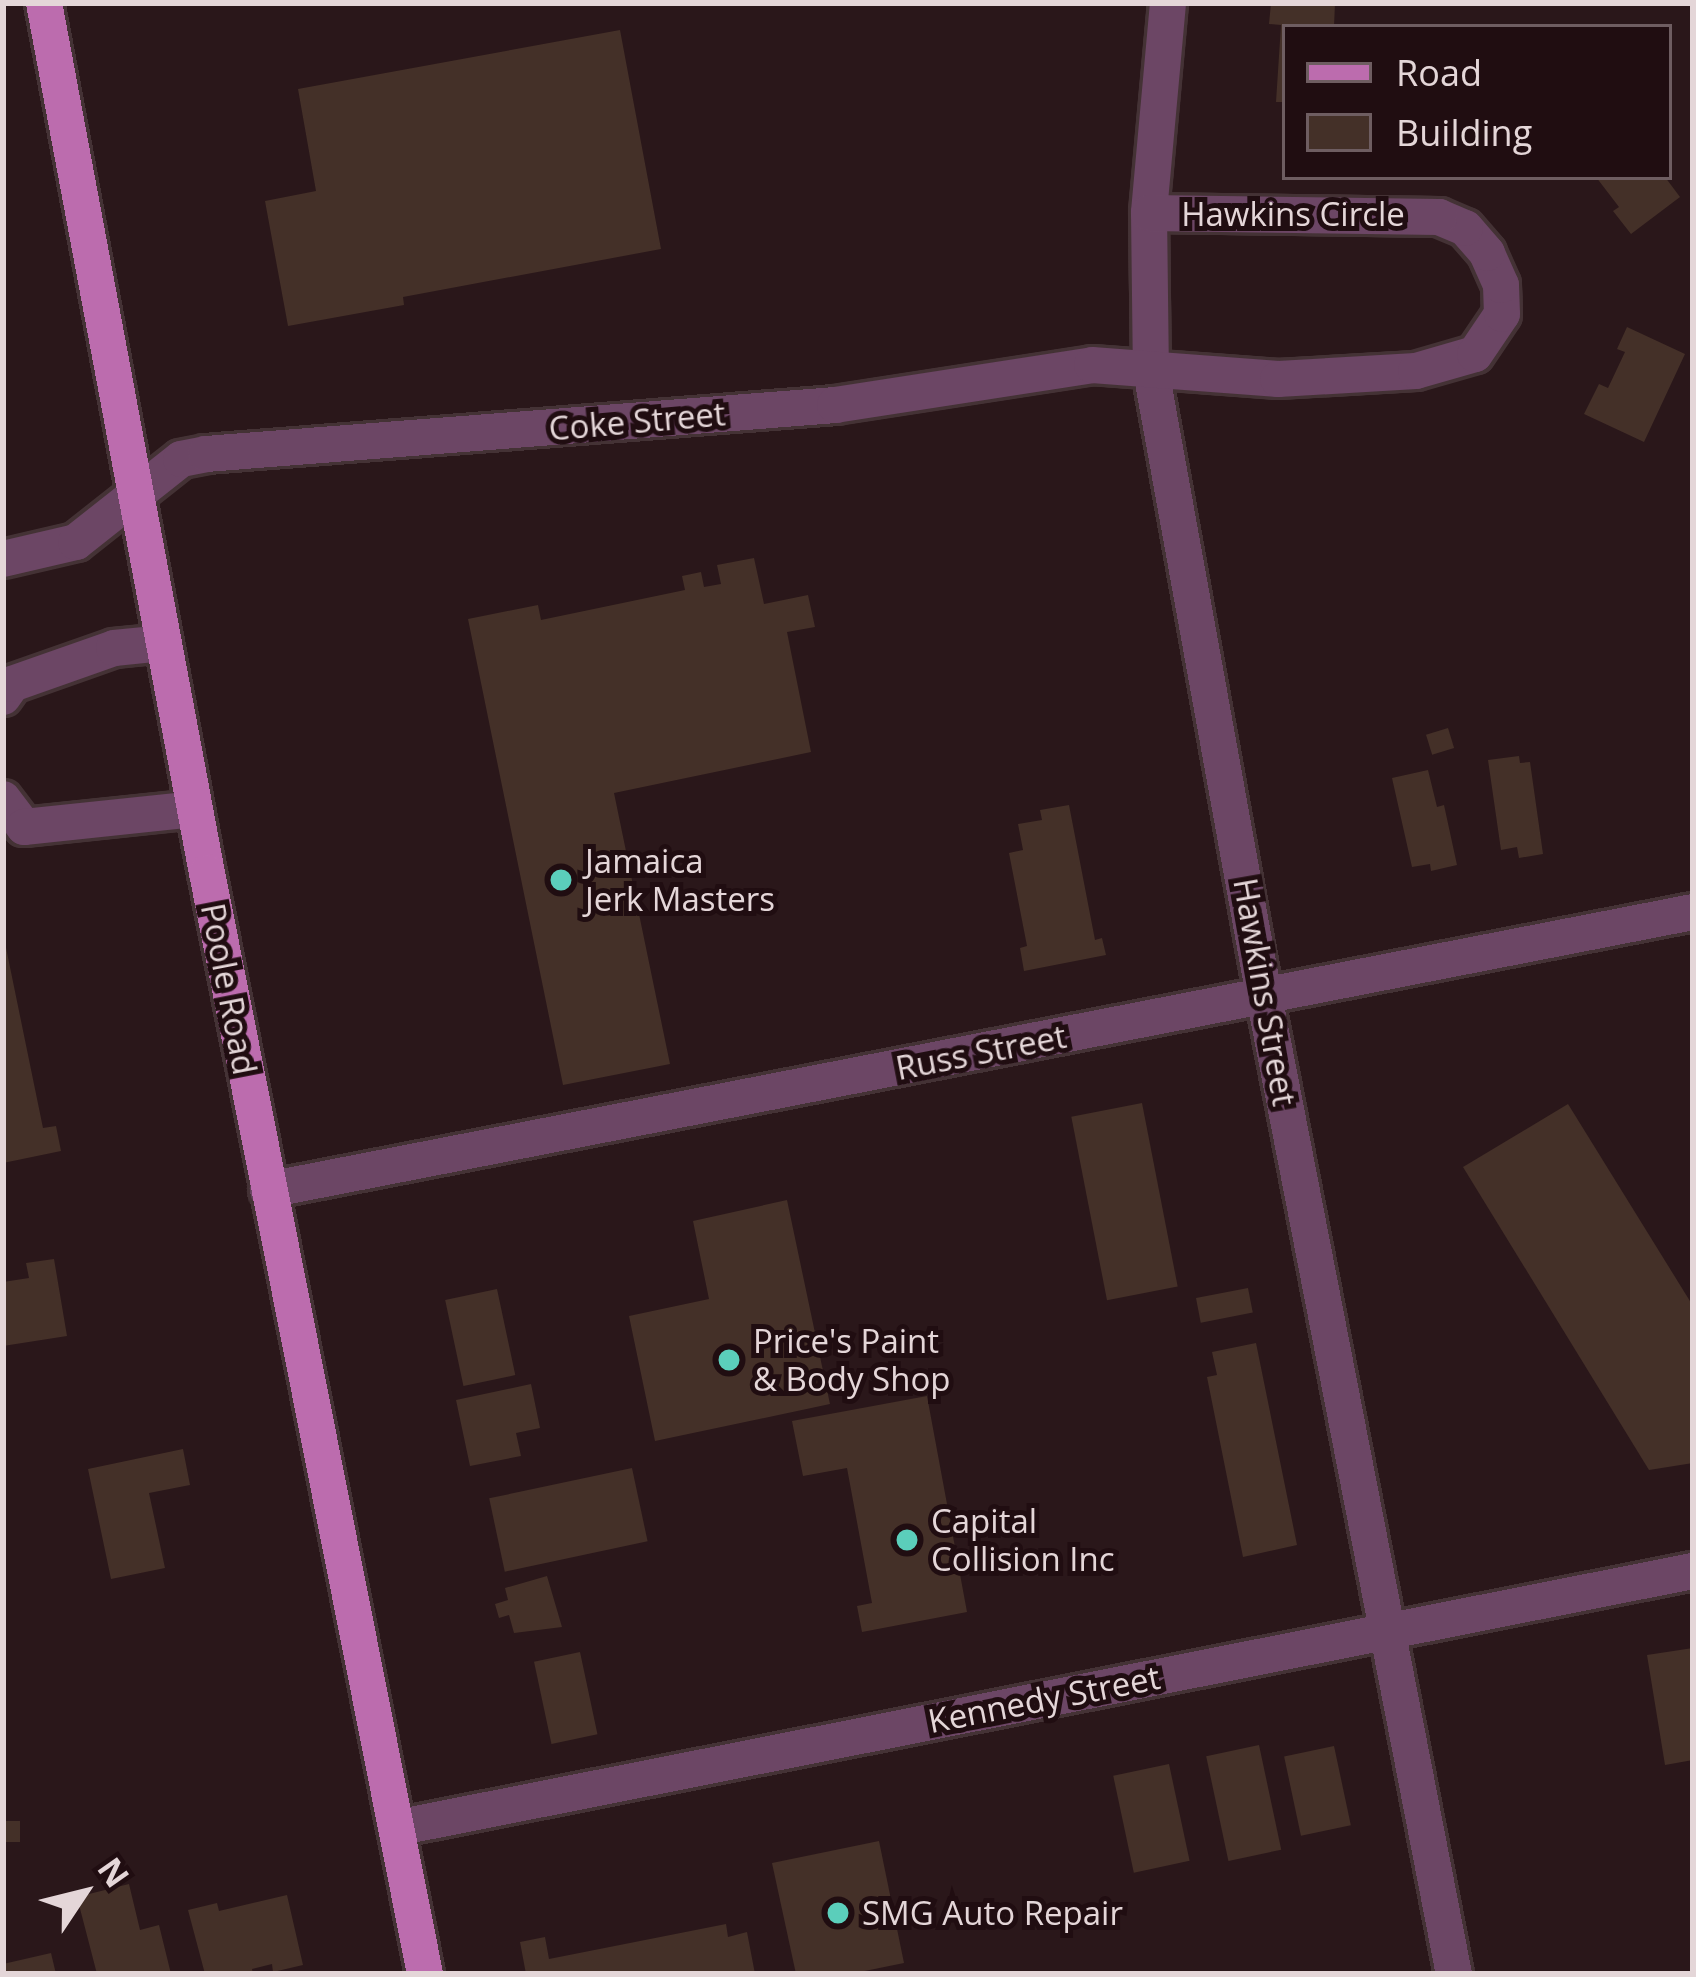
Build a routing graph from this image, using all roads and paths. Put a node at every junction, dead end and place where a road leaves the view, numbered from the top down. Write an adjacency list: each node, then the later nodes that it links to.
1 (44, 3): 5 (main road, Poole Road)
2 (1168, 3): 3 (street, Hawkins Street)
3 (1149, 213): 4 (street, Hawkins Street); 4 (street, Hawkins Circle)
4 (1150, 371): 5 (street, Coke Street); 12 (street, Hawkins Street)
5 (134, 495): 6 (street, Coke Street); 7 (main road, Poole Road)
6 (3, 559)
7 (163, 643): 8 (street); 10 (main road, Poole Road)
8 (3, 697)
9 (3, 799): 10 (street)
10 (194, 809): 13 (main road, Poole Road)
11 (1693, 912): 12 (street, Russ Street)
12 (1264, 996): 13 (street, Russ Street); 15 (street, Hawkins Street)
13 (268, 1190): 16 (main road, Poole Road)
14 (1693, 1570): 15 (street, Kennedy Street)
15 (1388, 1630): 16 (street, Kennedy Street); 18 (street, Hawkins Street)
16 (396, 1828): 17 (main road, Poole Road)
17 (425, 1974)
18 (1454, 1974)

